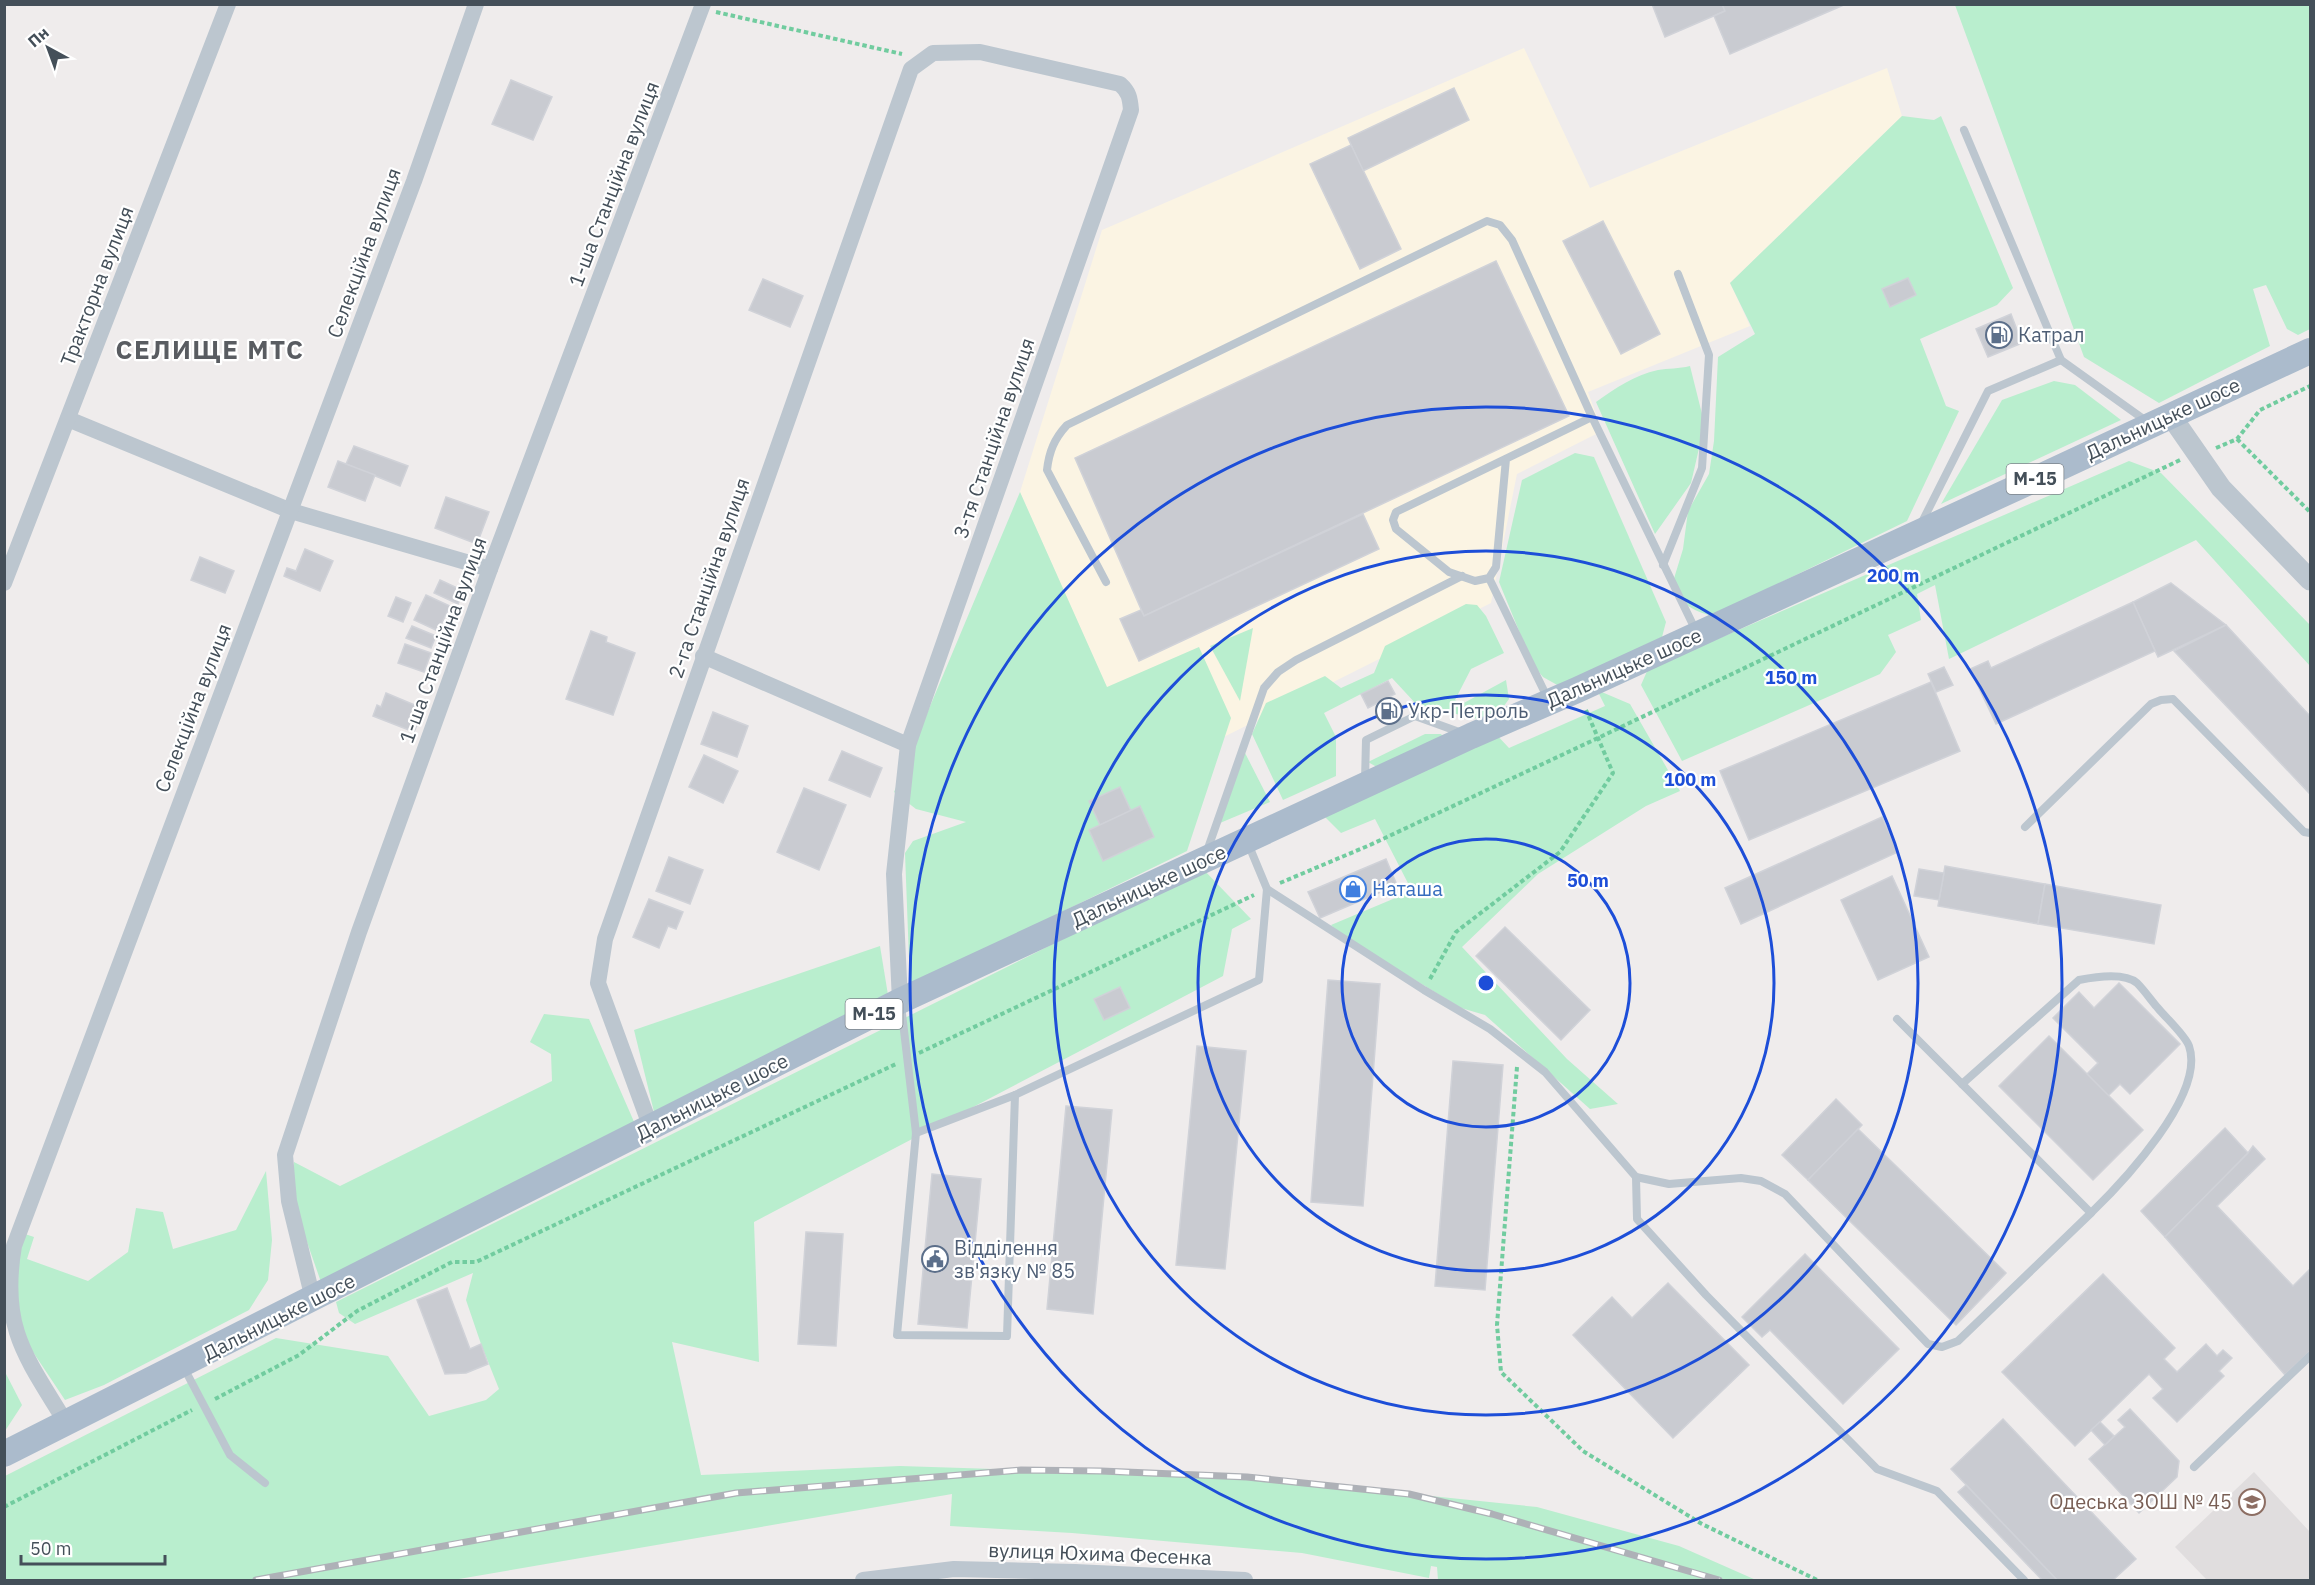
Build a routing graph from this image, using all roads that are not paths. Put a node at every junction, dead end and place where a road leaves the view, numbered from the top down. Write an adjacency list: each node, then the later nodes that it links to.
1 (228, 4): 10 (street, Тракторна вулиця)
2 (476, 4): 13 (street, Селекційна вулиця)
3 (702, 7): 16 (street, 1-ша Станційна вулиця)
4 (928, 56): 23 (street, 2-га Станційна вулиця); 26 (street, 3-тя Станційна вулиця)
5 (1964, 130): 8 (lane)
6 (1678, 274): 15 (lane)
7 (2310, 351): 11 (main road, Дальницьке шосе / М-15)
8 (2061, 360): 11 (lane); 14 (lane)
9 (1592, 417): 12 (lane); 15 (lane); 20 (lane)
10 (68, 419): 13 (street); 21 (street, Тракторна вулиця)
11 (2161, 420): 14 (main road, Дальницьке шосе / М-15); 19 (street)
12 (1506, 459): 17 (lane); 18 (lane)
13 (291, 511): 16 (street); 44 (street, Селекційна вулиця)
14 (1915, 534): 22 (main road, Дальницьке шосе / М-15)
15 (1663, 565): 22 (lane)
16 (490, 569): 41 (street, 1-ша Станційна вулиця)
17 (1462, 576): 18 (lane); 31 (lane)
18 (1490, 578): 24 (lane)
19 (2310, 580)
20 (1106, 582)
21 (4, 583)
22 (1698, 635): 24 (main road, Дальницьке шосе / М-15)
23 (703, 656): 26 (street); 37 (street, 2-га Станційна вулиця)
24 (1549, 702): 25 (main road, Дальницьке шосе / М-15)
25 (1471, 736): 27 (main road, Дальницьке шосе / М-15); 27 (lane)
26 (908, 745): 33 (street, 3-тя Станційна вулиця)
27 (1365, 786): 30 (main road, Дальницьке шосе / М-15)
28 (2025, 827): 29 (lane)
29 (2310, 833)
30 (1247, 840): 31 (main road, Дальницьке шосе / М-15); 32 (lane)
31 (1204, 860): 33 (main road, Дальницьке шосе / М-15)
32 (1267, 889): 36 (lane); 39 (lane)
33 (900, 1001): 37 (main road, Дальницьке шосе / М-15); 38 (lane)
34 (1897, 1019): 35 (lane)
35 (1962, 1084): 40 (lane); 40 (lane)
36 (1015, 1095): 38 (lane); 38 (lane)
37 (651, 1128): 41 (main road, Дальницьке шосе / М-15)
38 (916, 1133)
39 (1636, 1177): 40 (lane); 51 (lane)
40 (2091, 1213)
41 (313, 1299): 43 (main road, Дальницьке шосе / М-15)
42 (2310, 1356): 46 (lane)
43 (183, 1366): 44 (main road, Дальницьке шосе / М-15); 47 (lane)
44 (66, 1422): 45 (main road, Дальницьке шосе / М-15)
45 (4, 1454)
46 (2194, 1467)
47 (265, 1482)
48 (953, 1575): 49 (street, вулиця Юхима Фесенка); 50 (street, вулиця Юхима Фесенка)
49 (863, 1581)
50 (1245, 1581)
51 (2024, 1581)

